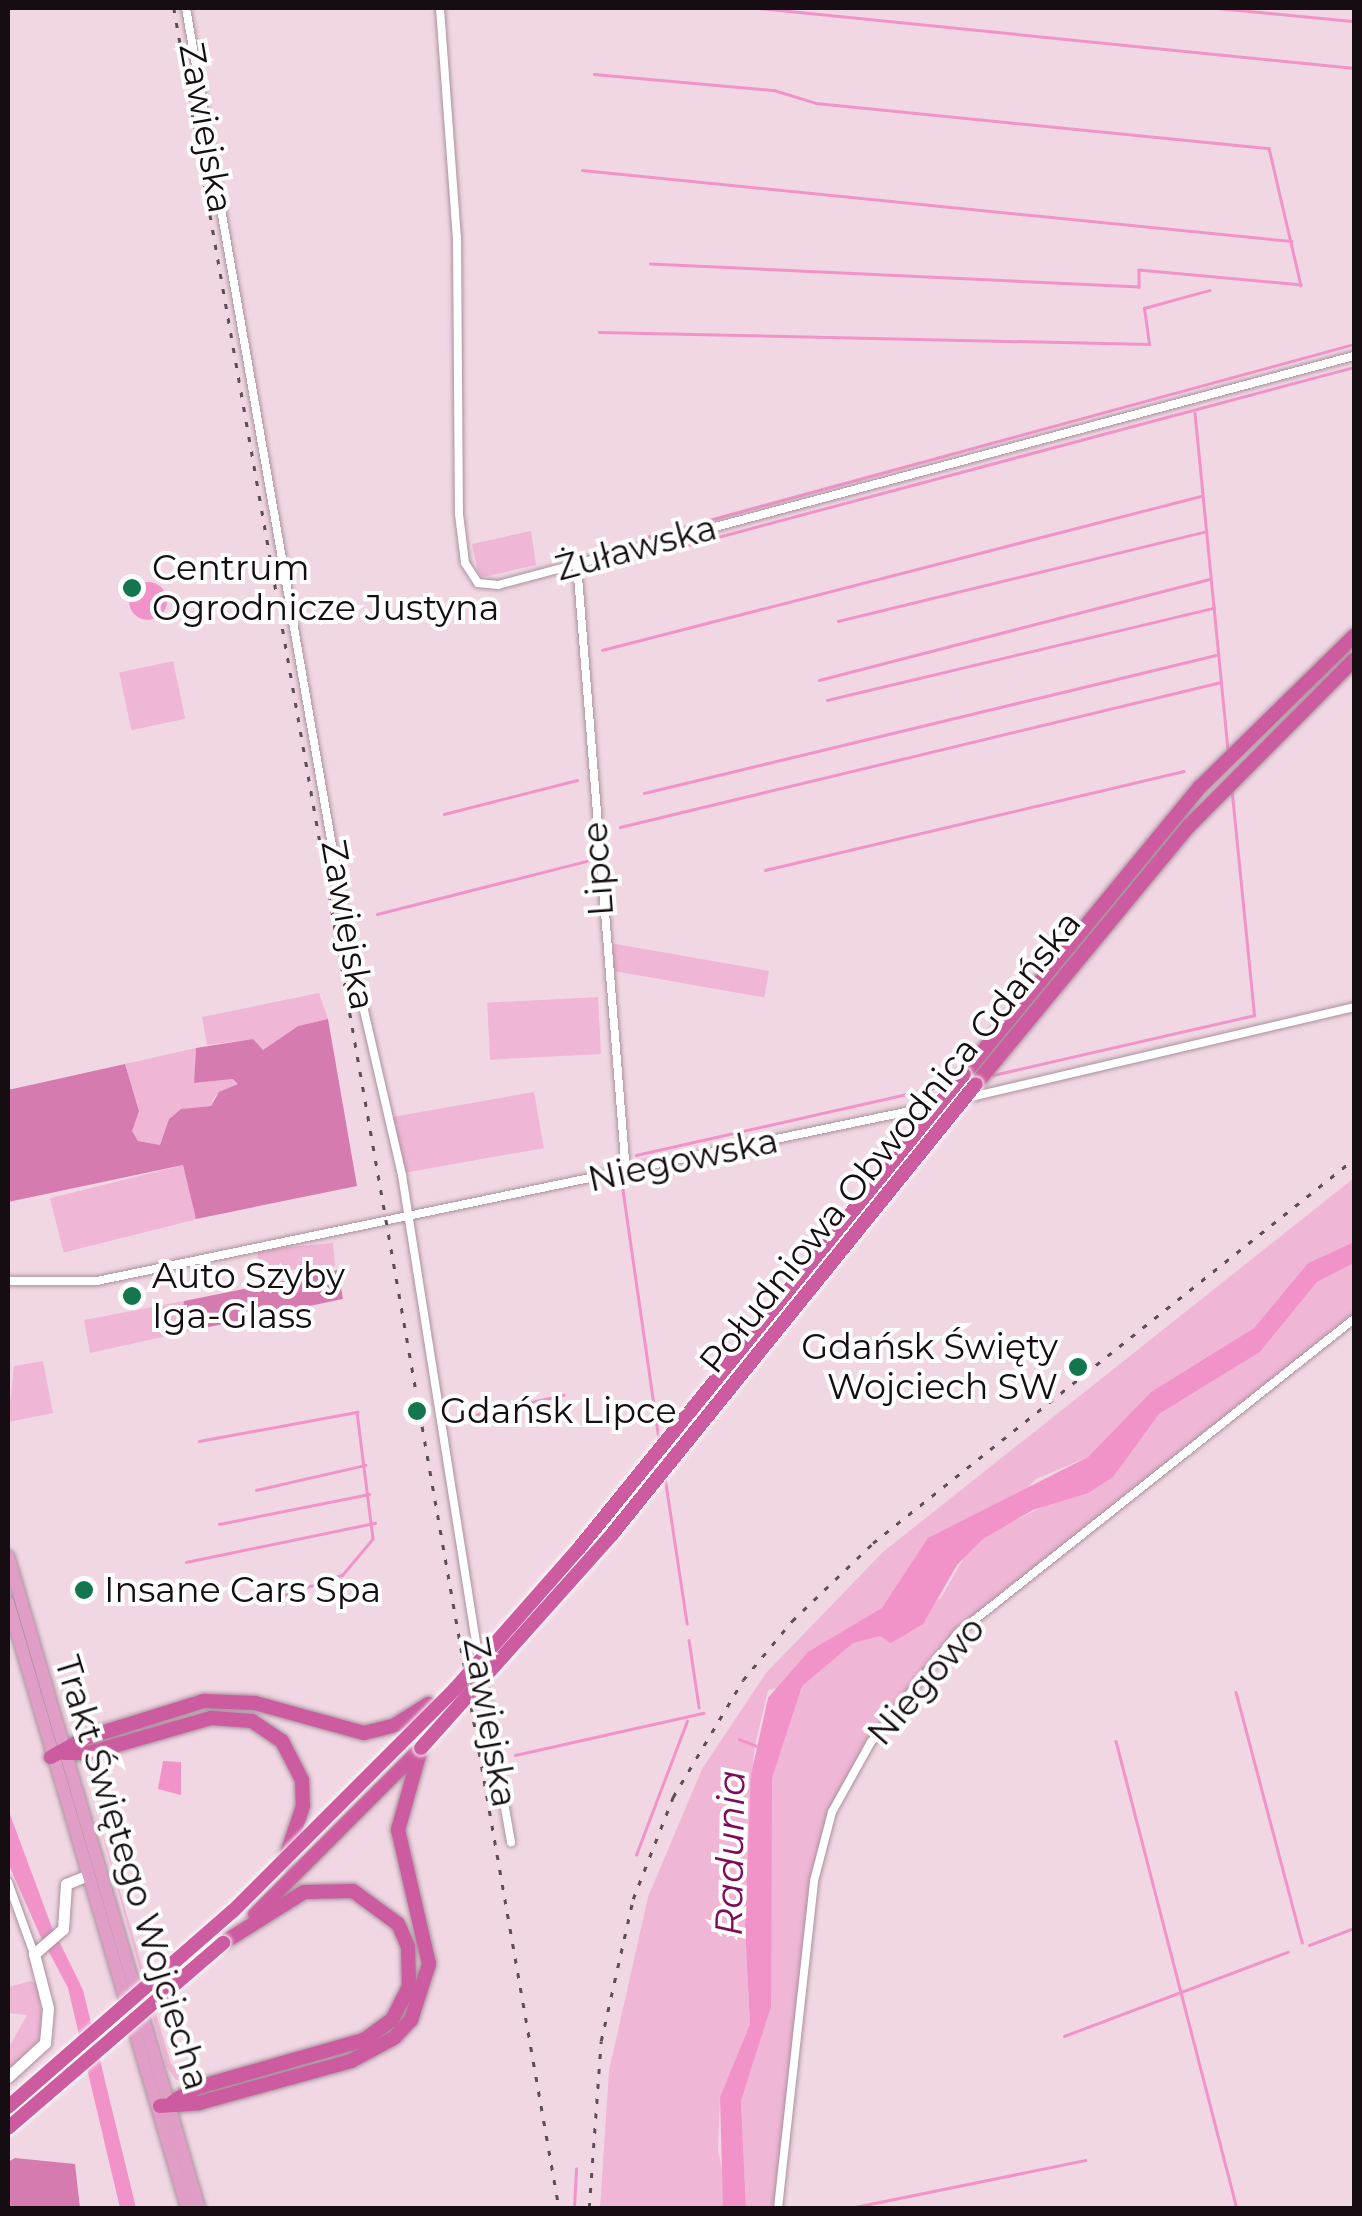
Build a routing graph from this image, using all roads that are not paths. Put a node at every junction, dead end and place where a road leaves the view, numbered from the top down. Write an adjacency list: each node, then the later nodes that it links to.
1 (186, 8): 9 (street, Zawiejska)
2 (440, 8): 4 (street, Żuławska)
3 (1354, 356): 4 (street, Żuławska)
4 (578, 564): 8 (street, Lipce)
5 (1354, 636): 14 (highway, Południowa Obwodnica Gdańska, bridge)
6 (1354, 660): 16 (highway, Południowa Obwodnica Gdańska, bridge)
7 (1354, 1007): 8 (street, Niegowska)
8 (626, 1173): 9 (street, Niegowska)
9 (406, 1216): 10 (street, Niegowska); 18 (street, Zawiejska)
10 (8, 1281)
11 (1354, 1319): 31 (street, Niegowo)
12 (8, 1556): 17 (main road, Trakt Świętego Wojciecha)
13 (8, 1602): 17 (main road, Trakt Świętego Wojciecha)
14 (472, 1670): 15 (highway, bridge); 19 (highway, bridge)
15 (114, 1737): 17 (highway); 19 (highway)
16 (421, 1748): 22 (highway, Południowa Obwodnica Gdańska); 25 (highway)
17 (58, 1754): 20 (main road, Trakt Świętego Wojciecha); 26 (main road, Trakt Świętego Wojciecha)
18 (511, 1842)
19 (283, 1864): 27 (highway, bridge)
20 (88, 1875): 23 (street, Trakt Świętego Wojciecha); 26 (main road, Trakt Świętego Wojciecha)
21 (8, 1882): 23 (street)
22 (223, 1944): 25 (highway); 28 (highway, Południowa Obwodnica Gdańska, bridge)
23 (38, 1951): 24 (street)
24 (8, 2077)
25 (263, 2077): 26 (highway)
26 (166, 2105): 29 (main road, Trakt Świętego Wojciecha); 30 (main road, Trakt Świętego Wojciecha)
27 (8, 2107)
28 (8, 2128)
29 (187, 2208)
30 (198, 2208)
31 (778, 2208)

